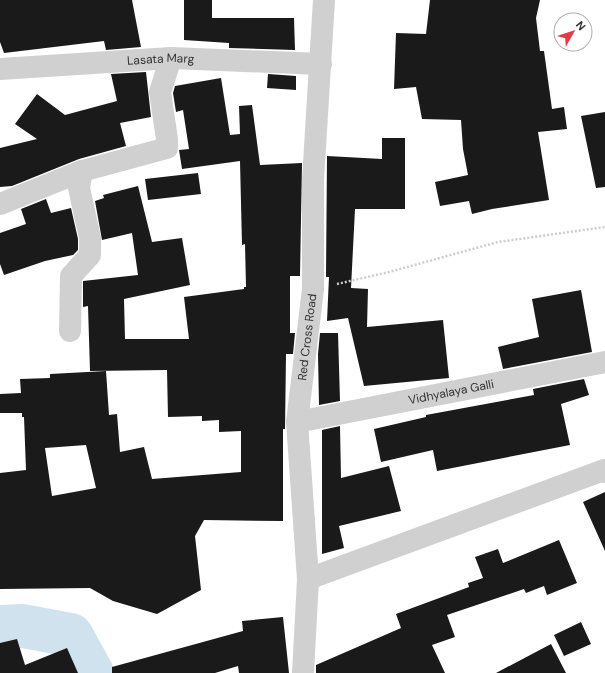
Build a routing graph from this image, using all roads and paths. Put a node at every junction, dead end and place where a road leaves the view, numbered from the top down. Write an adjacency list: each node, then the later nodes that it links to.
1 (324, 0): 3 (street, Red Cross Road)
2 (171, 58): 3 (street, Lasata Marg); 4 (street, Lasata Marg); 5 (street)
3 (320, 64): 8 (street, Red Cross Road)
4 (0, 69)
5 (82, 171): 6 (street); 9 (street)
6 (0, 204)
7 (605, 226): 8 (path)
8 (313, 289): 11 (street, Red Cross Road)
9 (70, 332)
10 (605, 362): 11 (street, Vidhyalaya Galli)
11 (297, 422): 13 (street, Red Cross Road)
12 (605, 472): 13 (street)
13 (308, 579): 14 (street, Red Cross Road)
14 (303, 673)

